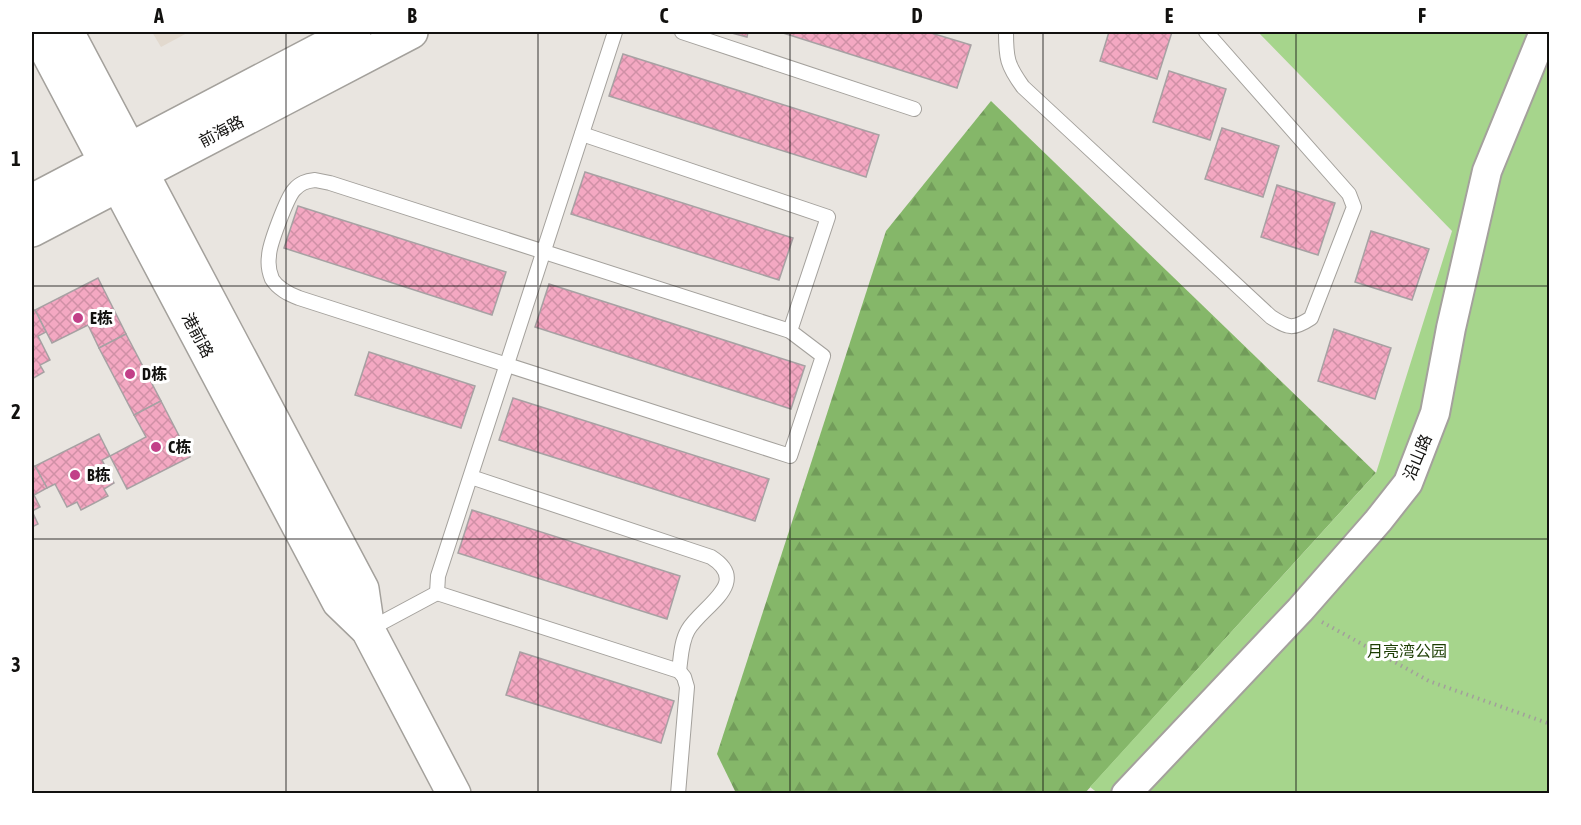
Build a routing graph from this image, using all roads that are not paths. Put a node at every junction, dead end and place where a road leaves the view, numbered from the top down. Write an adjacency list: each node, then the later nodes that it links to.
1 (37, 32): 12 (street, 港前路)
2 (67, 32): 12 (street, 港前路)
3 (354, 32): 12 (street, 前海路)
4 (411, 32): 12 (street, 前海路)
5 (615, 32): 11 (lane)
6 (682, 32): 10 (lane)
7 (1006, 32): 8 (lane)
8 (1206, 32)
9 (1544, 32): 24 (street, 沿山路)
10 (914, 109)
11 (582, 134): 15 (lane); 16 (lane)
12 (123, 167): 13 (street, 前海路); 14 (street, 前海路); 20 (street, 港前路)
13 (32, 201)
14 (32, 230)
15 (544, 252): 16 (lane); 17 (lane); 17 (lane)
16 (790, 331): 17 (lane)
17 (507, 365): 18 (lane)
18 (471, 477): 19 (lane); 21 (lane)
19 (438, 593): 20 (lane); 21 (lane)
20 (368, 630): 22 (street, 港前路)
21 (679, 671): 23 (lane)
22 (454, 794)
23 (678, 794)
24 (1126, 794)

